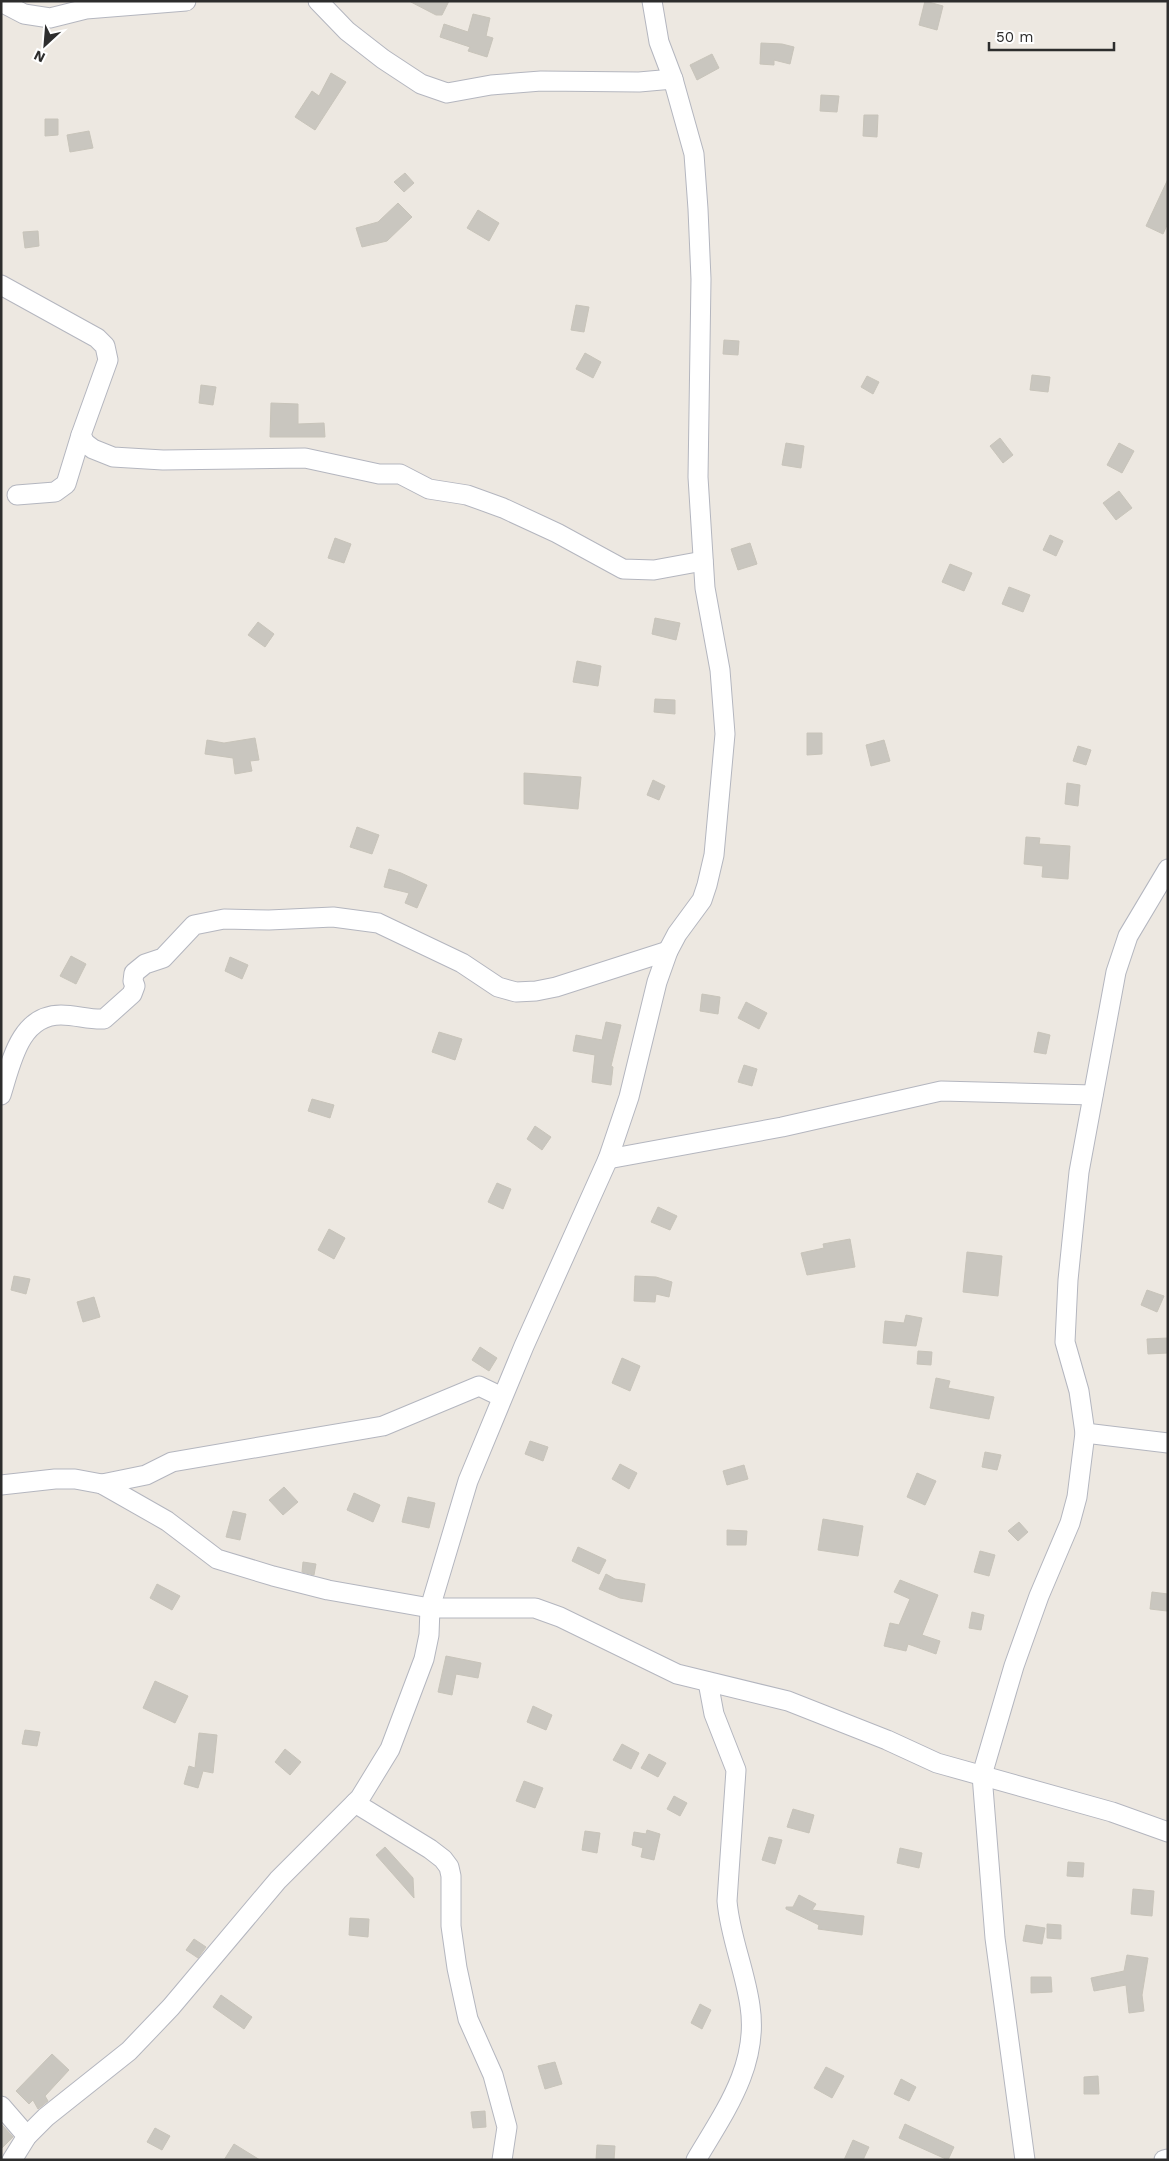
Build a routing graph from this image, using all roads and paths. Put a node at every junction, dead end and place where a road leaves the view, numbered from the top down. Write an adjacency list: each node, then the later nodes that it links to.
1 (186, 1): 4 (street)
2 (318, 1): 5 (street)
3 (652, 1): 5 (street)
4 (1, 2)
5 (673, 79): 9 (street)
6 (1, 285): 7 (street)
7 (81, 435): 8 (street); 9 (street)
8 (17, 495)
9 (703, 561): 11 (street)
10 (1168, 869): 12 (street)
11 (668, 951): 13 (street); 14 (street)
12 (1093, 1095): 14 (street); 16 (street)
13 (1, 1096)
14 (608, 1159): 15 (street)
15 (502, 1397): 18 (street); 20 (street)
16 (1085, 1433): 17 (street); 22 (street)
17 (1168, 1443)
18 (102, 1484): 19 (street); 20 (street)
19 (1, 1485)
20 (430, 1608): 21 (street); 23 (street)
21 (708, 1682): 22 (street); 30 (street)
22 (982, 1775): 24 (street); 31 (street)
23 (355, 1803): 26 (street); 29 (street)
24 (1168, 1832)
25 (1, 2106): 26 (street)
26 (27, 2136): 28 (street)
27 (1168, 2159): 32 (street)
28 (12, 2160)
29 (502, 2160)
30 (696, 2160)
31 (1025, 2160)
32 (1164, 2160)

